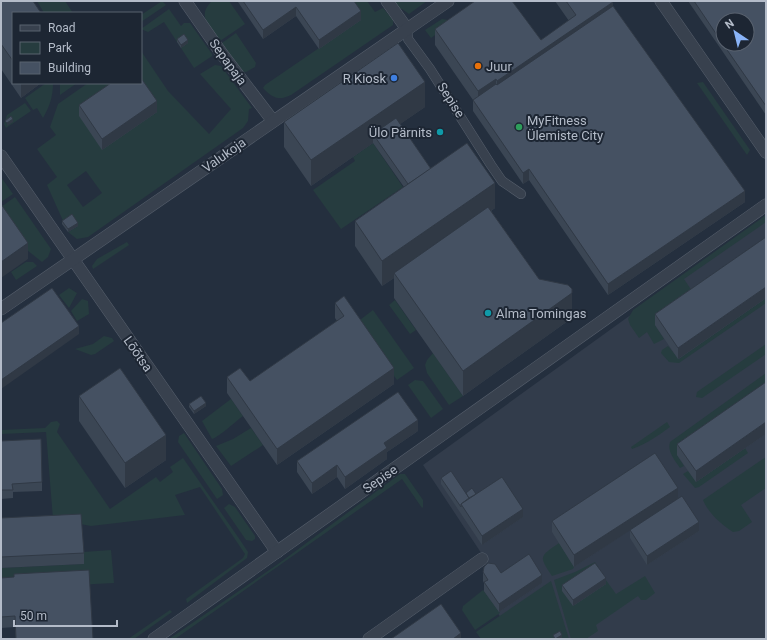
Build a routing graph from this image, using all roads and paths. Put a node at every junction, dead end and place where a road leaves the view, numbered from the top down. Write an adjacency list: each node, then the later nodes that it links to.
1 (387, 1): 5 (street, Sepise)
2 (448, 1): 5 (street, Valukoja)
3 (661, 1): 7 (street)
4 (189, 2): 6 (street, Sepapaja)
5 (407, 29): 6 (street, Valukoja); 9 (street, Sepise)
6 (273, 121): 11 (street, Valukoja)
7 (766, 152)
8 (1, 156): 11 (street, Lõõtsa)
9 (521, 194)
10 (766, 205): 13 (street, Sepise)
11 (73, 261): 12 (street, Valukoja); 13 (street, Lõõtsa)
12 (1, 309)
13 (277, 552): 15 (street, Sepise)
14 (482, 559): 16 (street)
15 (154, 639)
16 (369, 639)

